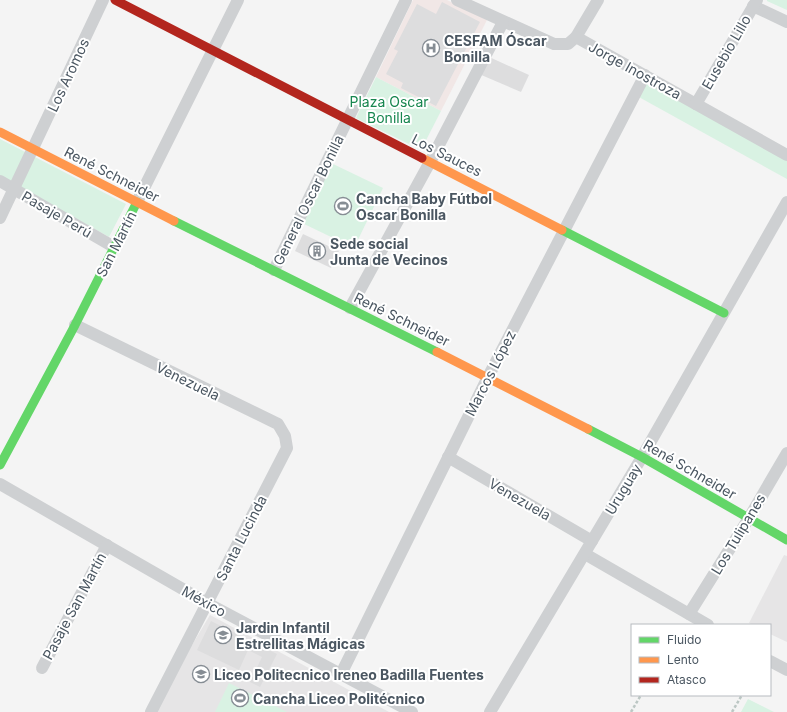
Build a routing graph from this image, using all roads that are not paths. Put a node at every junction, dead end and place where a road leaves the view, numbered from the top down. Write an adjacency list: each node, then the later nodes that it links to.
1 (103, 0): 16 (street, Los Aromos)
2 (115, 0): 11 (street, Los Sauces)
3 (238, 0): 11 (street, San Martín)
4 (406, 0): 14 (street, General Oscar Bonilla)
5 (459, 0): 8 (street, Jorge Inostroza)
6 (598, 0): 10 (street)
7 (755, 3): 9 (street); 13 (street, Eusebio Lillo)
8 (503, 22): 10 (street, Jorge Inostroza); 18 (street)
9 (787, 22)
10 (576, 37): 12 (street, Jorge Inostroza)
11 (213, 50): 14 (street, Los Sauces); 21 (street, San Martín)
12 (645, 75): 13 (street, Jorge Inostroza); 24 (street, Marcos López)
13 (696, 104): 17 (street, Jorge Inostroza)
14 (347, 119): 18 (street, Los Sauces); 26 (street, General Oscar Bonilla)
15 (0, 132): 16 (street, René Schneider)
16 (33, 150): 20 (street, Los Aromos); 21 (street, René Schneider)
17 (787, 155)
18 (430, 162): 24 (street, Los Sauces); 27 (street)
19 (0, 182): 20 (street, Pasaje Perú)
20 (14, 189): 23 (street, Los Aromos); 25 (street, Pasaje Perú)
21 (137, 202): 25 (street, San Martín); 26 (street, René Schneider)
22 (787, 202): 28 (street, Uruguay)
23 (0, 218)
24 (564, 230): 28 (street, Los Sauces); 30 (street, Marcos López)
25 (114, 247): 29 (street, San Martín)
26 (274, 270): 27 (street, René Schneider)
27 (350, 308): 30 (street, René Schneider)
28 (724, 313): 33 (street, Uruguay)
29 (75, 325): 31 (street, Venezuela); 35 (street, San Martín)
30 (488, 377): 33 (street, René Schneider); 34 (street, Marcos López)
31 (287, 448): 42 (street, Santa Lucinda)
32 (787, 453): 37 (street, Los Tulipanes)
33 (642, 457): 37 (street, René Schneider); 38 (street, Uruguay)
34 (448, 458): 38 (street, Venezuela); 48 (street, Marcos López)
35 (0, 465)
36 (0, 484): 40 (street, México)
37 (749, 518): 39 (street, René Schneider); 43 (street, Los Tulipanes)
38 (592, 540): 41 (street, Uruguay)
39 (787, 540)
40 (107, 545): 42 (street, México); 46 (street, Pasaje San Martín)
41 (585, 554): 43 (street); 51 (street, Uruguay)
42 (207, 603): 48 (street, México); 49 (street, Santa Lucinda)
43 (689, 614): 44 (street)
44 (706, 624)
45 (771, 662): 47 (street)
46 (42, 668)
47 (787, 670)
48 (341, 674): 50 (street, México)
49 (151, 712)
50 (412, 712)
51 (490, 712)

